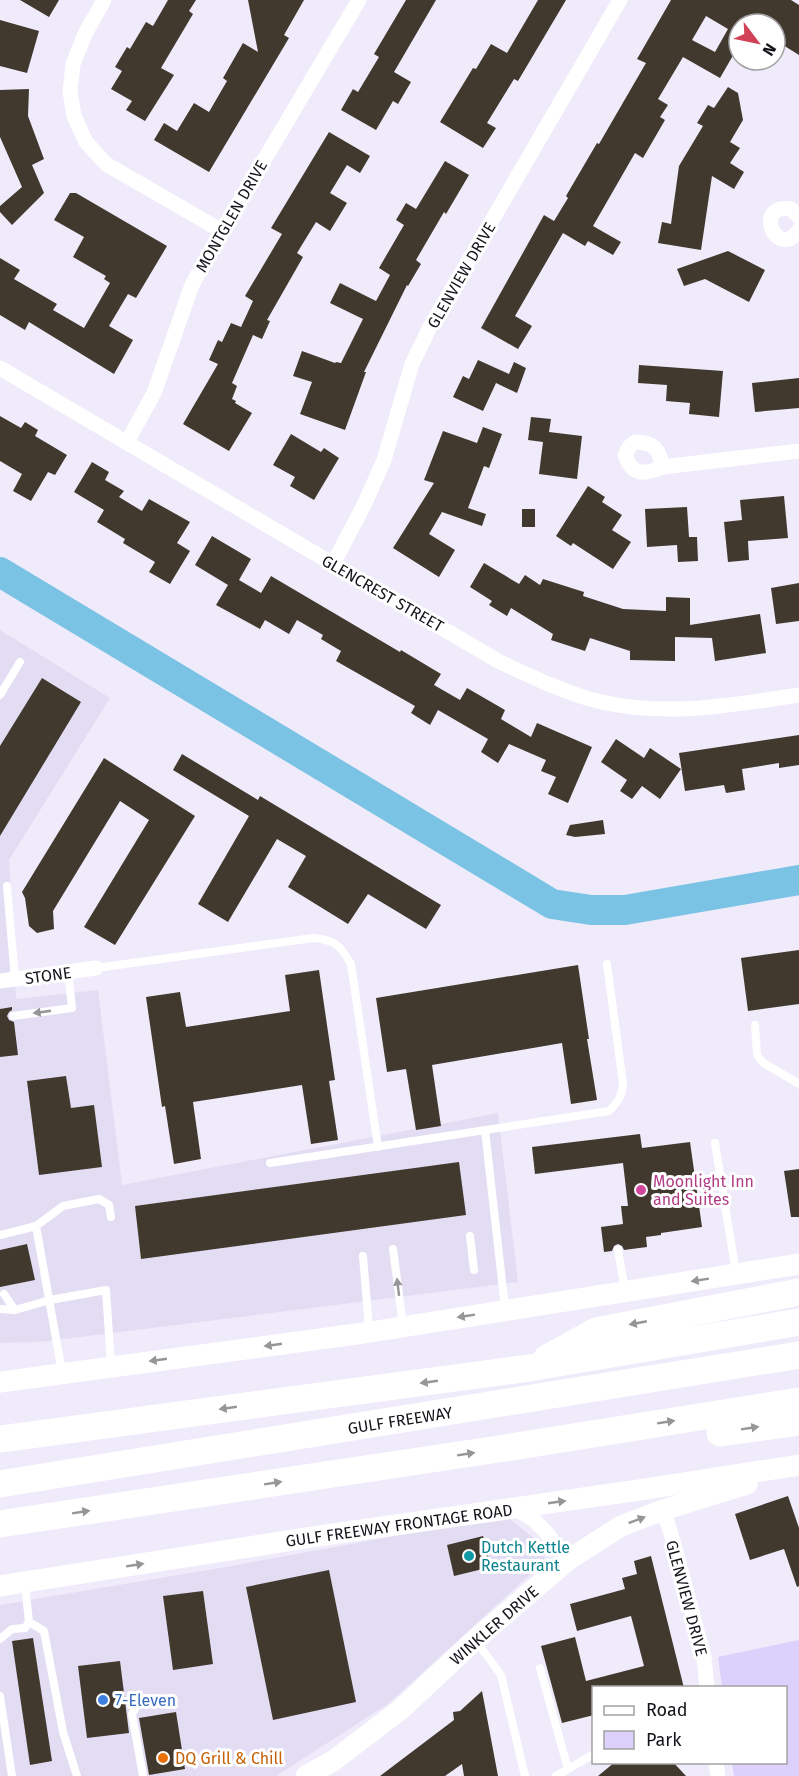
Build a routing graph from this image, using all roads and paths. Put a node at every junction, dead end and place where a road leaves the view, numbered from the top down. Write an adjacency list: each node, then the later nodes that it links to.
1 (105, 0): 6 (street)
2 (359, 0): 6 (street, MONTGLEN DRIVE)
3 (620, 0): 11 (street, GLENVIEW DRIVE)
4 (799, 217): 5 (street)
5 (799, 230)
6 (222, 231): 8 (street, MONTGLEN DRIVE)
7 (0, 368): 8 (street, GLENCREST STREET)
8 (126, 442): 11 (street, GLENCREST STREET)
9 (799, 451): 10 (street)
10 (662, 467)
11 (333, 564): 14 (street, GLENCREST STREET)
12 (20, 662): 13 (lane)
13 (0, 695)
14 (799, 695)
15 (7, 886): 19 (lane)
16 (607, 964): 23 (lane)
17 (96, 968): 18 (street, STONE); 25 (lane)
18 (68, 972): 19 (street, STONE); 20 (lane, one-way to 20)
19 (8, 980)
20 (13, 1016)
21 (754, 1025): 22 (lane)
22 (799, 1084)
23 (485, 1130): 25 (lane); 43 (lane)
24 (715, 1143): 36 (lane)
25 (378, 1147): 26 (lane)
26 (270, 1163)
27 (111, 1217): 28 (lane)
28 (36, 1226): 29 (lane); 40 (lane)
29 (0, 1235)
30 (470, 1236): 35 (lane)
31 (393, 1249): 45 (lane, one-way to 31)
32 (618, 1250): 37 (lane)
33 (363, 1256): 46 (lane)
34 (799, 1264): 36 (main road)
35 (474, 1270)
36 (736, 1274): 37 (main road, one-way to 37)
37 (625, 1291): 43 (main road)
38 (799, 1292): 49 (highway, one-way to 49)
39 (4, 1294): 42 (lane)
40 (50, 1300): 42 (lane); 48 (lane); 50 (lane)
41 (0, 1309): 42 (lane)
42 (15, 1310)
43 (505, 1310): 45 (main road, one-way to 45)
44 (799, 1322): 49 (highway, GULF FREEWAY)
45 (403, 1326): 46 (main road)
46 (370, 1332): 48 (main road, one-way to 48)
47 (799, 1355): 57 (highway, GULF FREEWAY)
48 (112, 1366): 50 (main road)
49 (529, 1368): 54 (highway, GULF FREEWAY, one-way to 54)
50 (62, 1373): 51 (main road)
51 (6, 1379)
52 (799, 1401): 55 (highway, one-way to 52)
53 (799, 1422): 55 (highway, one-way to 53)
54 (6, 1438)
55 (505, 1448): 60 (highway, one-way to 55)
56 (799, 1466): 58 (main road, GULF FREEWAY FRONTAGE ROAD, one-way to 56); 59 (main road, WINKLER DRIVE)
57 (9, 1483)
58 (513, 1508): 61 (street); 63 (main road, GULF FREEWAY FRONTAGE ROAD, one-way to 58)
59 (663, 1510): 61 (main road, WINKLER DRIVE, one-way to 59); 69 (street, GLENVIEW DRIVE)
60 (11, 1522)
61 (568, 1560): 67 (main road, WINKLER DRIVE)
62 (0, 1573): 63 (main road)
63 (25, 1583): 64 (main road, GULF FREEWAY FRONTAGE ROAD); 65 (lane)
64 (0, 1586)
65 (29, 1622): 66 (lane); 76 (lane)
66 (0, 1639)
67 (475, 1640): 78 (main road, WINKLER DRIVE); 79 (lane)
68 (540, 1668): 74 (lane)
69 (707, 1686)
70 (0, 1696): 72 (lane)
71 (157, 1699): 77 (lane)
72 (1, 1712): 75 (lane)
73 (592, 1755): 74 (lane)
74 (568, 1769): 80 (lane)
75 (12, 1776)
76 (77, 1776)
77 (143, 1776)
78 (306, 1776)
79 (525, 1776)
80 (556, 1776)

